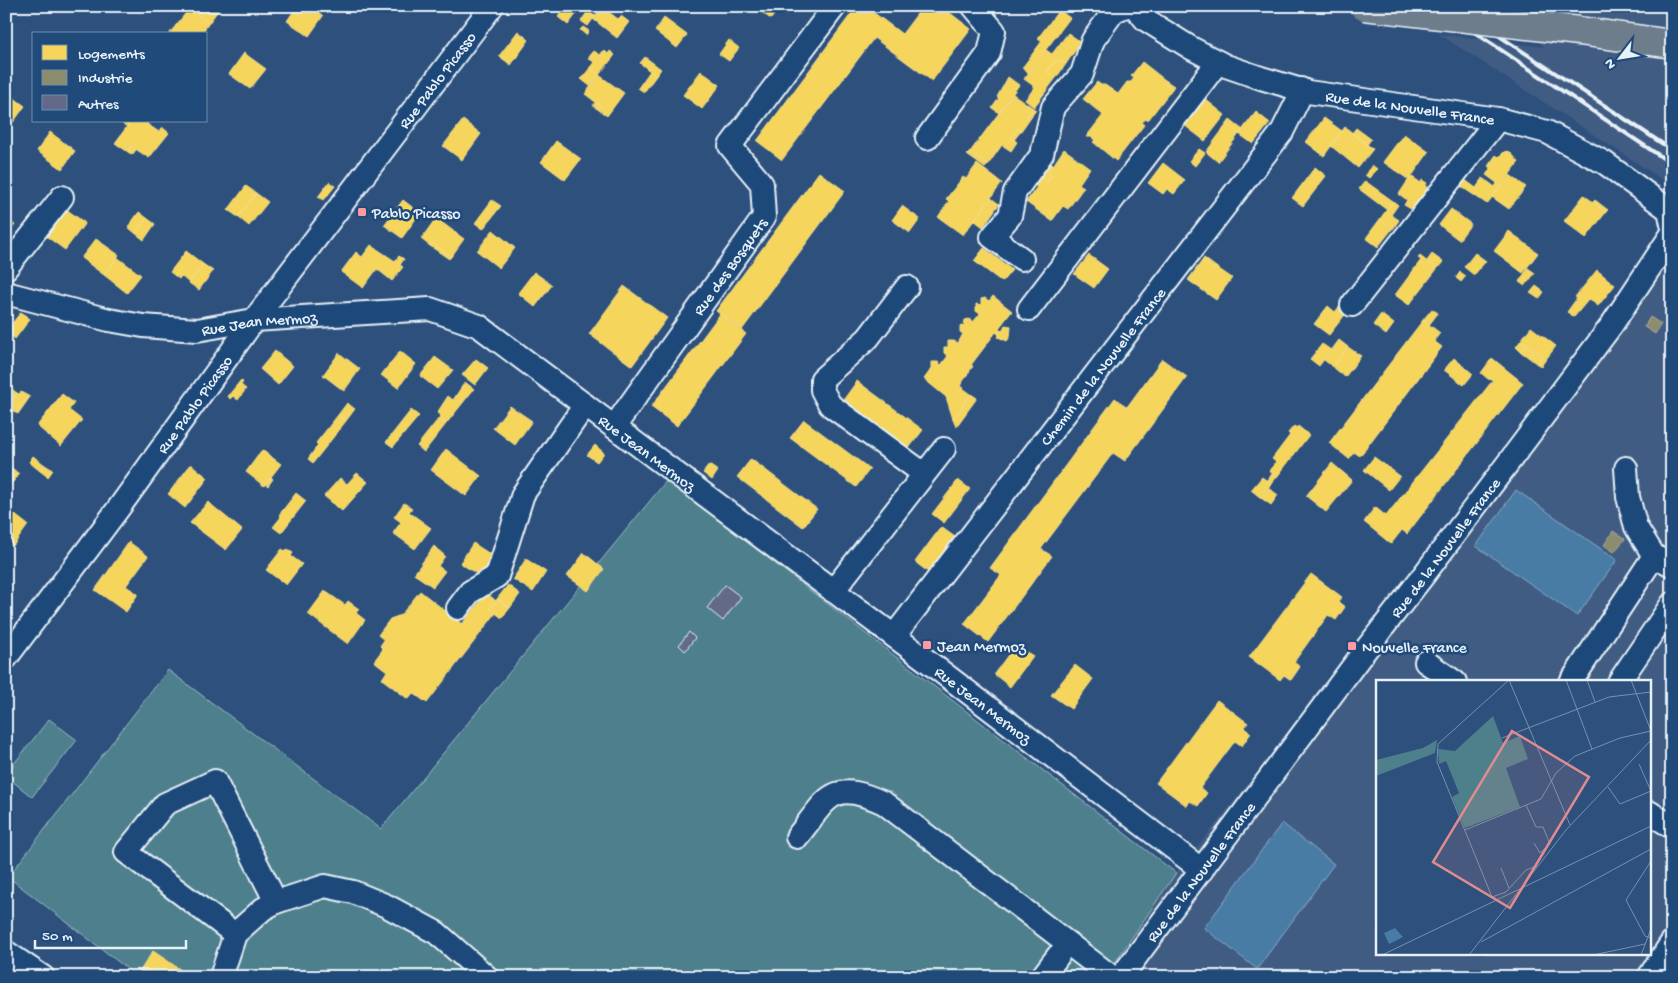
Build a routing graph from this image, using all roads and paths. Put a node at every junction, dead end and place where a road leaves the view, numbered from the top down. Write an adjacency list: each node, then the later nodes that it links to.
1 (492, 6): 21 (street, Rue Pablo Picasso)
2 (835, 6): 23 (street, Rue des Bosquets)
3 (973, 6): 11 (street)
4 (1126, 6): 15 (street)
5 (1134, 6): 8 (street, Rue de la Nouvelle France)
6 (1364, 6): 7 (main road, bridge)
7 (1672, 44)
8 (1218, 62): 9 (street, Rue de la Nouvelle France); 20 (street)
9 (1300, 89): 10 (street, Rue de la Nouvelle France); 31 (street, Chemin de la Nouvelle France)
10 (1498, 118): 13 (street, Rue de la Nouvelle France); 19 (street)
11 (927, 138)
12 (62, 197): 16 (street)
13 (1672, 224)
14 (1672, 234): 40 (street, Rue de la Nouvelle France)
15 (1022, 259)
16 (6, 268)
17 (907, 286): 26 (street)
18 (6, 293): 21 (street, Rue Jean Mermoz)
19 (1352, 305)
20 (1029, 309)
21 (254, 320): 22 (street, Rue Jean Mermoz); 32 (street, Rue Pablo Picasso)
22 (585, 405): 23 (street, Rue Jean Mermoz); 30 (street)
23 (614, 427): 28 (street, Rue Jean Mermoz)
24 (944, 449): 26 (street)
25 (1626, 468): 27 (street)
26 (924, 474): 28 (street)
27 (1663, 561): 35 (street)
28 (833, 591): 31 (street, Rue Jean Mermoz)
29 (1672, 604): 36 (street)
30 (458, 608)
31 (894, 636): 40 (street, Rue Jean Mermoz)
32 (6, 658)
33 (1426, 662): 34 (street)
34 (1452, 680)
35 (1573, 680)
36 (1620, 680)
37 (1650, 813): 38 (street)
38 (1672, 827)
39 (797, 837): 51 (street)
40 (1202, 870): 46 (street, Rue de la Nouvelle France)
41 (276, 902): 42 (street); 42 (street); 49 (street)
42 (235, 934): 48 (street)
43 (1672, 942): 52 (street)
44 (6, 952): 47 (street)
45 (1058, 956): 50 (street)
46 (1132, 972)
47 (43, 977)
48 (221, 977)
49 (487, 977)
50 (1042, 977)
51 (1112, 977)
52 (1649, 977)

